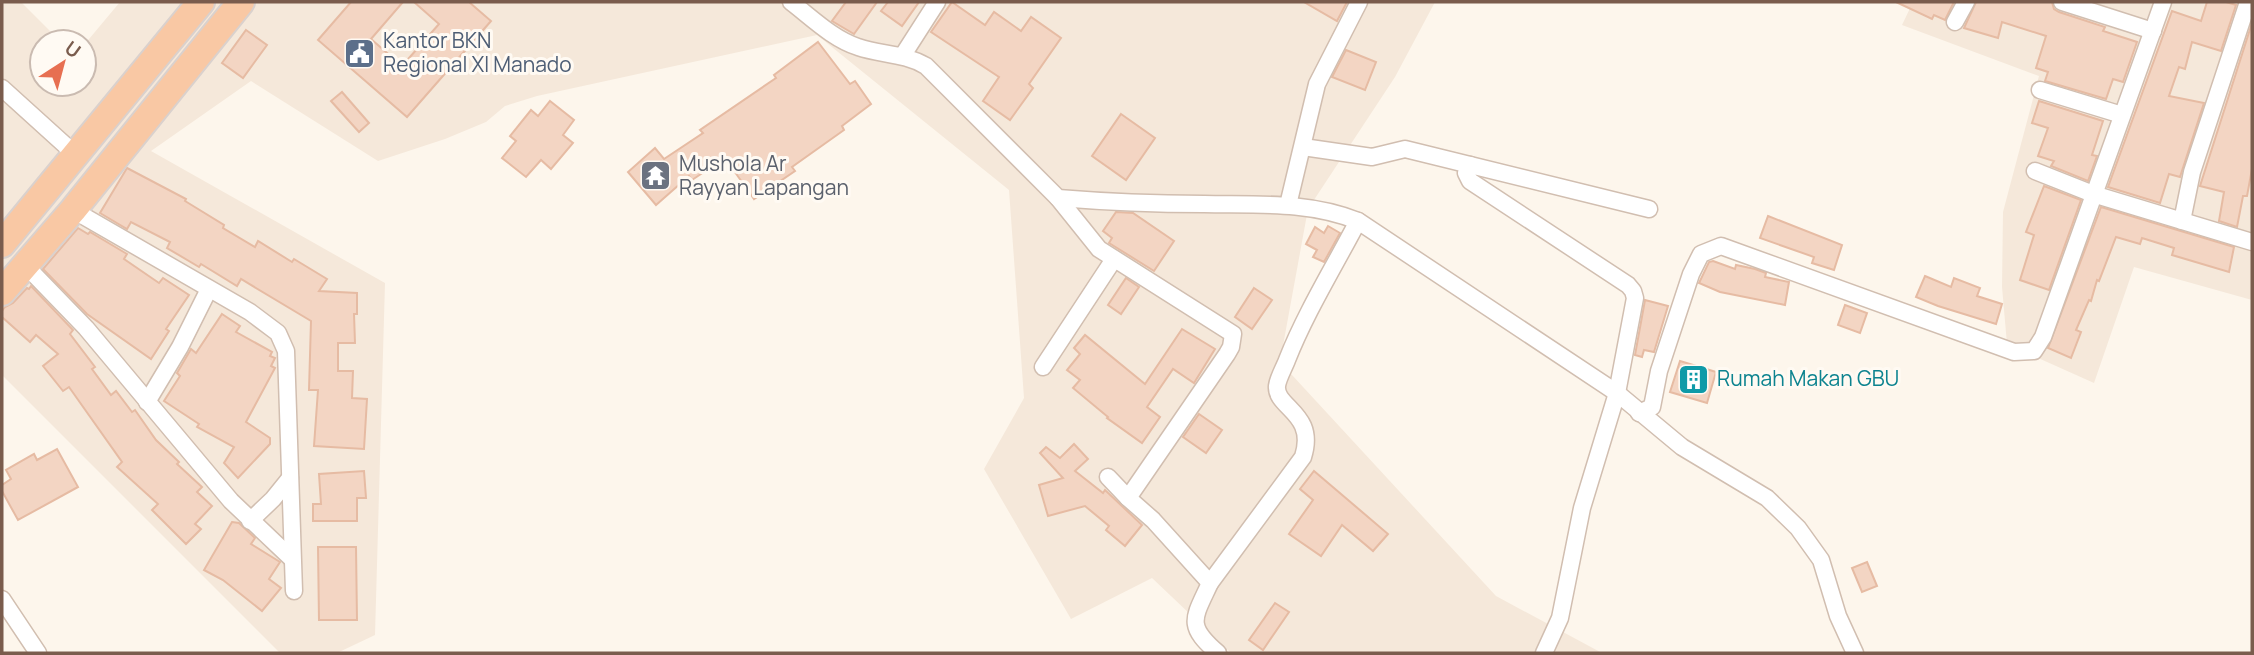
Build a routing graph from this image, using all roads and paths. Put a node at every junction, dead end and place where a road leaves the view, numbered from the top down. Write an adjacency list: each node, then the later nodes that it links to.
1 (201, 2): 17 (highway)
2 (241, 2): 24 (highway)
3 (791, 2): 12 (street)
4 (937, 2): 12 (street)
5 (1359, 2): 16 (street)
6 (1966, 2): 10 (street)
7 (2164, 2): 11 (street)
8 (2248, 2): 26 (street)
9 (2069, 3): 11 (street)
10 (1955, 22)
11 (2153, 31): 15 (street)
12 (903, 55): 21 (street)
13 (2, 88): 17 (street)
14 (2040, 90): 15 (street)
15 (2122, 115): 20 (street)
16 (1303, 147): 18 (street); 22 (street)
17 (76, 155): 28 (highway)
18 (1470, 166): 23 (street); 34 (street)
19 (2035, 171): 20 (street)
20 (2092, 194): 26 (street); 36 (street)
21 (1058, 198): 22 (street); 29 (street)
22 (1288, 205): 25 (street)
23 (1648, 209)
24 (73, 210): 30 (highway); 31 (street)
25 (1358, 221): 34 (street); 42 (street)
26 (2182, 221): 27 (street)
27 (2252, 241)
28 (2, 244)
29 (1114, 259): 33 (street); 39 (street)
30 (26, 266): 32 (highway); 35 (street)
31 (209, 289): 35 (street); 38 (street)
32 (2, 292)
33 (1043, 367)
34 (1616, 393): 36 (street); 47 (street)
35 (147, 402): 40 (street)
36 (1639, 413): 48 (street)
37 (1108, 477): 39 (street)
38 (290, 478): 40 (street); 41 (street)
39 (1128, 498): 42 (street)
40 (250, 521): 41 (street)
41 (291, 558): 43 (street)
42 (1210, 583): 46 (street)
43 (293, 591)
44 (2, 599): 45 (street)
45 (38, 653)
46 (1218, 653)
47 (1544, 653)
48 (1855, 653)

